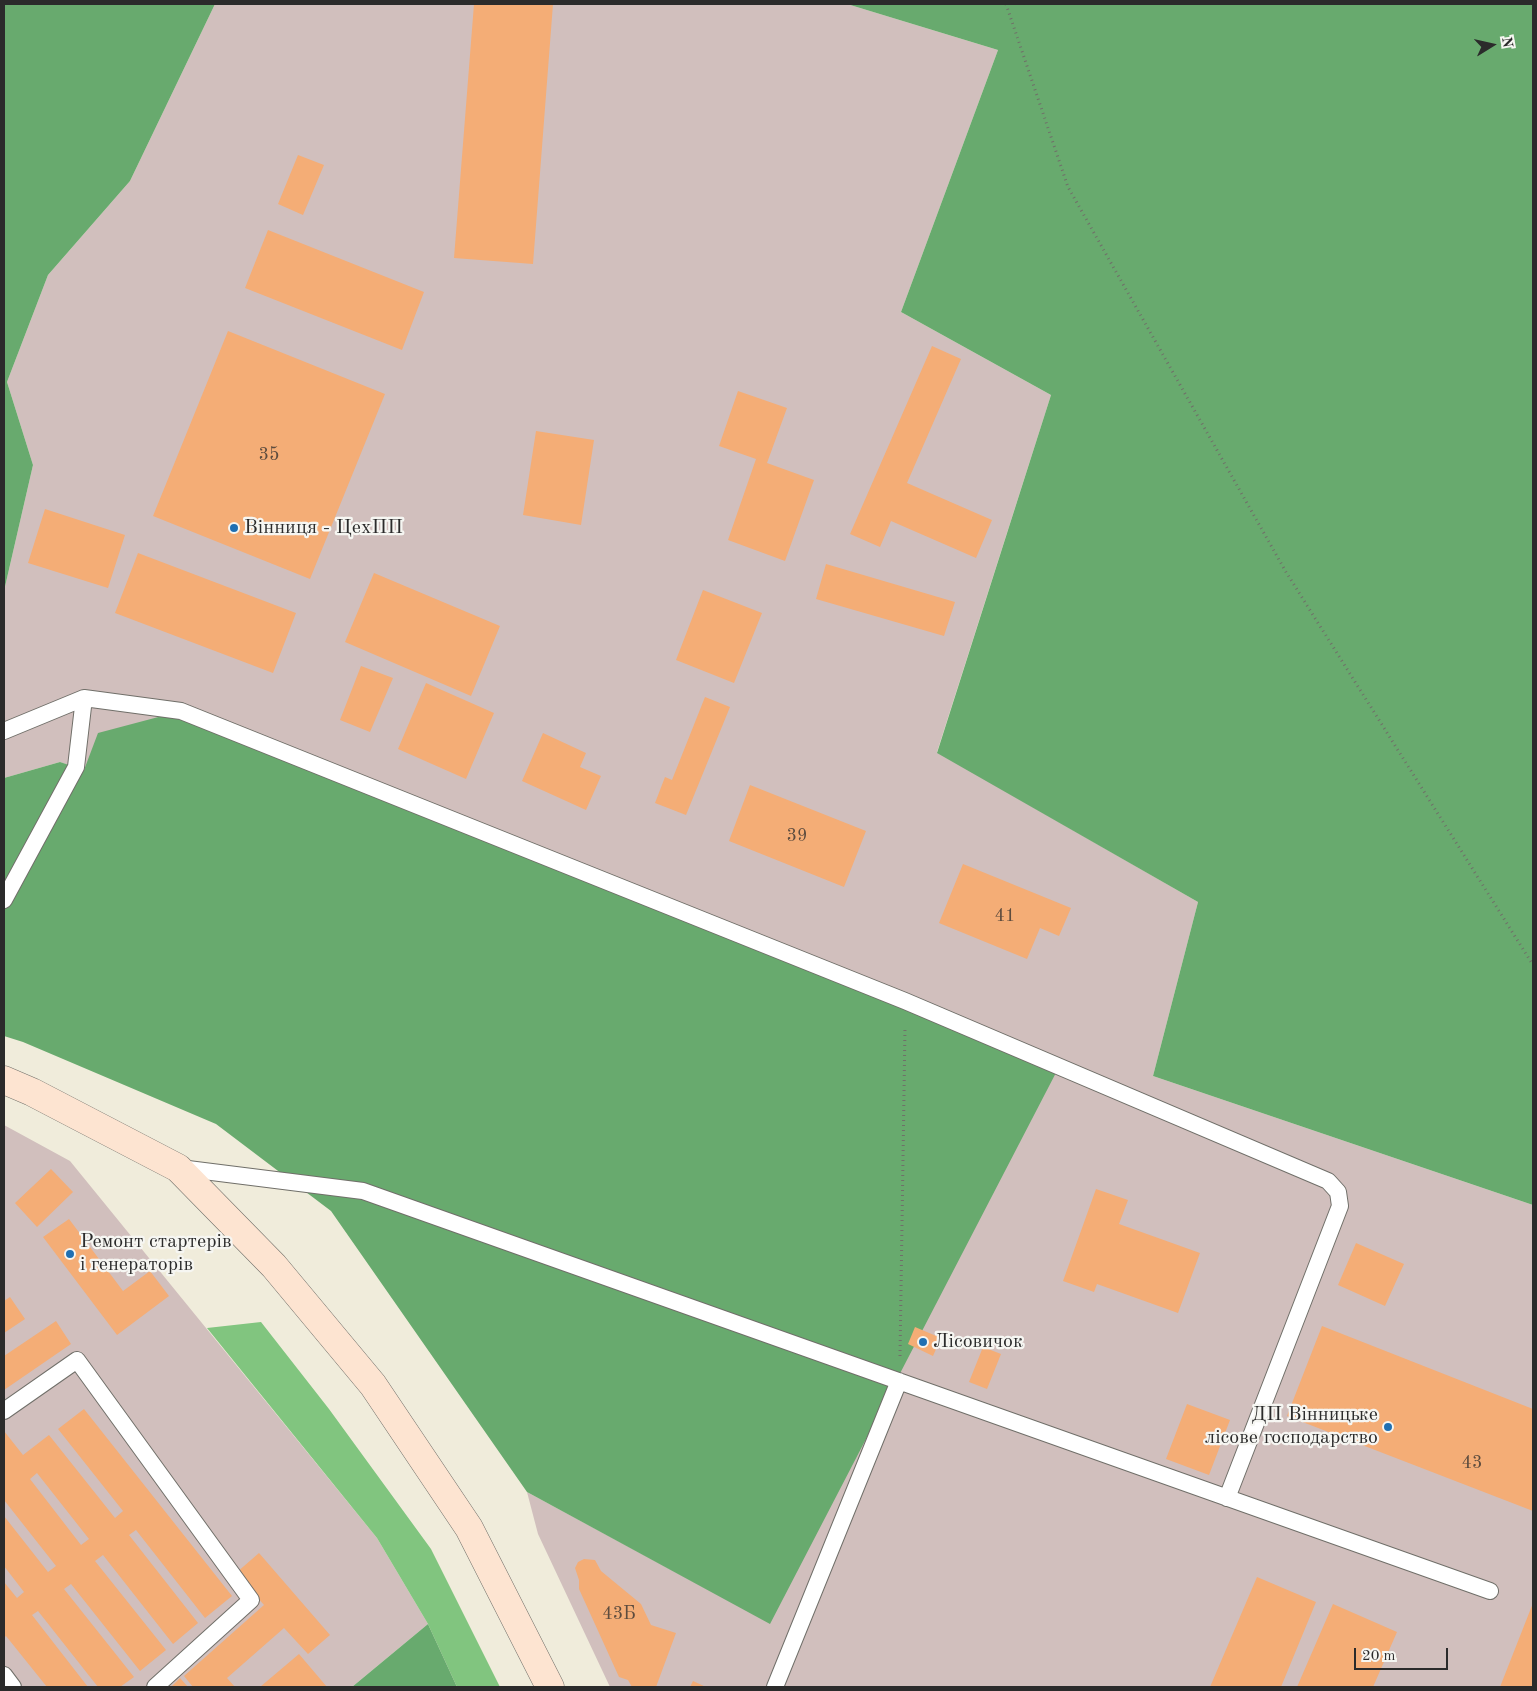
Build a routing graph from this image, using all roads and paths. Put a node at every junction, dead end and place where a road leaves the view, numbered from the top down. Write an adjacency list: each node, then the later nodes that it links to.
1 (1006, 4): 5 (path)
2 (84, 698): 3 (lane); 4 (lane); 6 (lane)
3 (4, 731)
4 (4, 900)
5 (1533, 965)
6 (905, 1001): 9 (path); 11 (lane)
7 (4, 1080): 8 (main road)
8 (178, 1168): 9 (lane); 16 (main road)
9 (899, 1380): 11 (lane); 17 (lane)
10 (4, 1411): 15 (lane)
11 (1227, 1498): 12 (lane)
12 (1490, 1591)
13 (4, 1675): 14 (lane)
14 (13, 1687)
15 (155, 1687)
16 (550, 1687)
17 (775, 1687)

